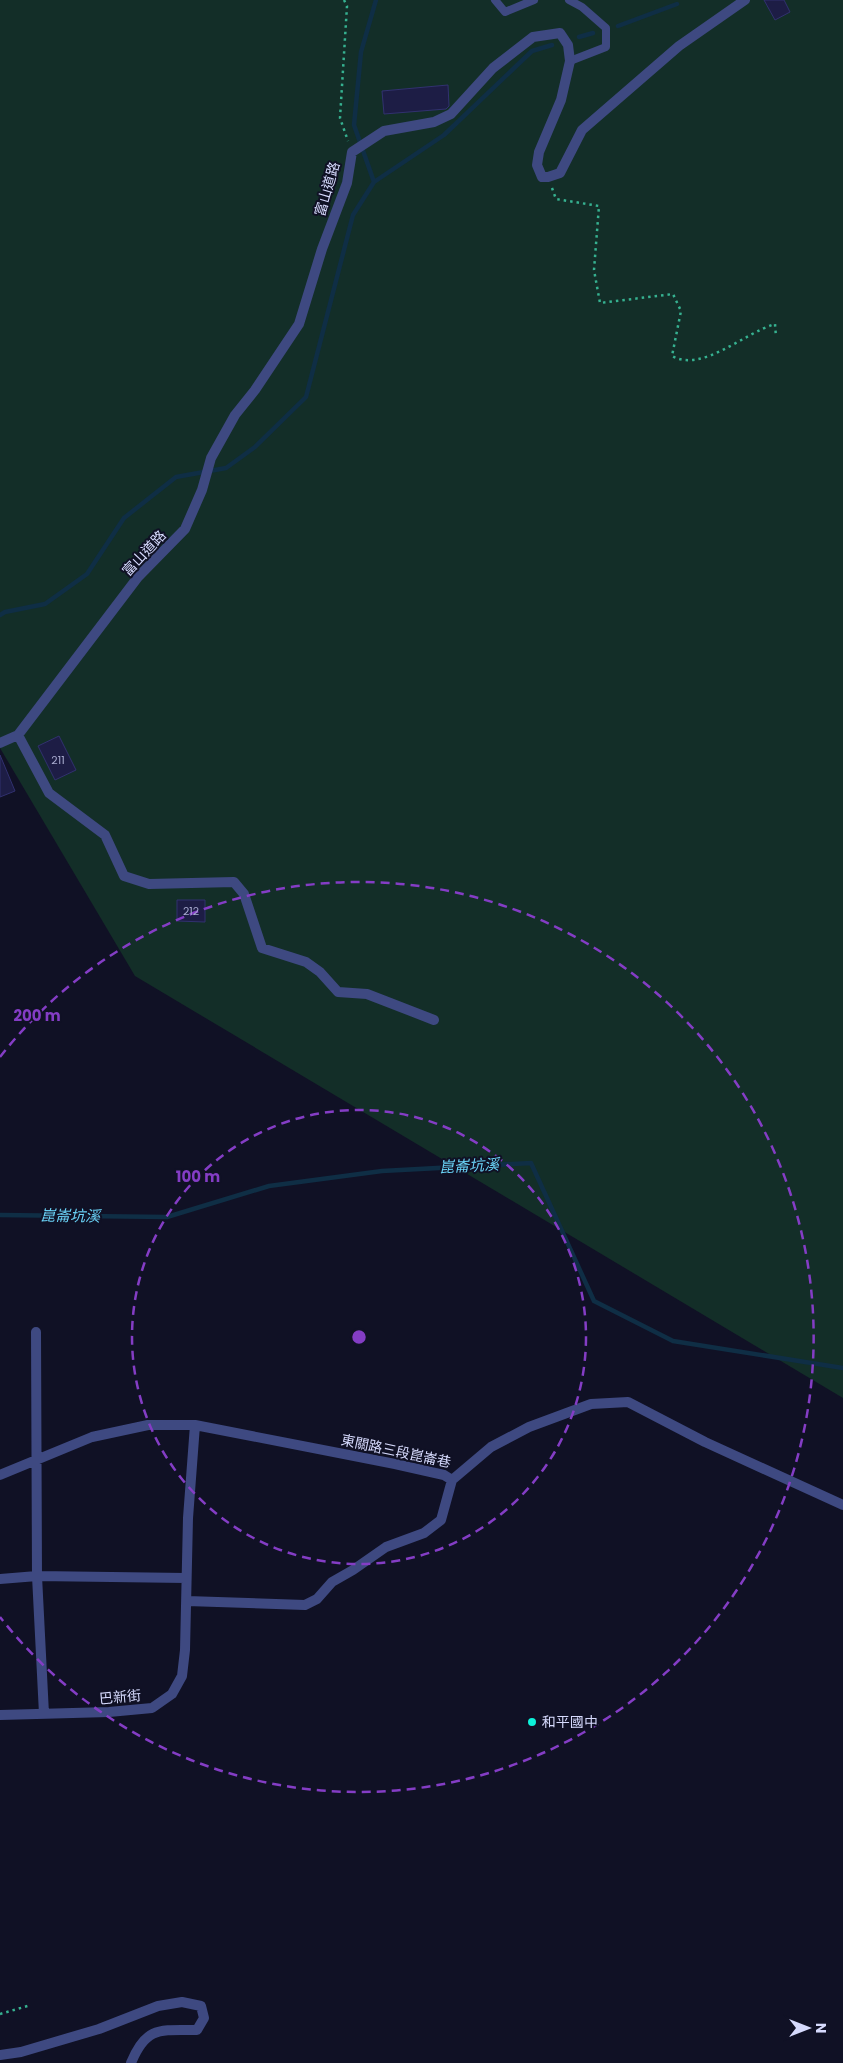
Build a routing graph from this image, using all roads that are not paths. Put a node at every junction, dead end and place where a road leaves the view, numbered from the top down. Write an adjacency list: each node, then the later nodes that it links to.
1 (495, 0): 2 (lane)
2 (534, 0)
3 (568, 0): 5 (lane)
4 (746, 0): 5 (street, 富山道路)
5 (570, 61): 6 (street, 富山道路)
6 (18, 735): 7 (street, 富山道路); 8 (street)
7 (0, 743)
8 (434, 1020)
9 (36, 1332): 11 (street)
10 (195, 1425): 11 (street, 東關路三段崑崙巷); 13 (street, 東關路三段崑崙巷); 16 (street, 巴新街)
11 (36, 1459): 12 (street, 東關路三段崑崙巷); 15 (street)
12 (0, 1475)
13 (452, 1480): 14 (street, 東關路三段崑崙巷); 18 (street)
14 (843, 1505)
15 (37, 1576): 16 (street); 17 (street); 19 (street)
16 (186, 1578): 18 (street, 巴新街)
17 (0, 1580)
18 (187, 1601): 19 (street, 巴新街)
19 (44, 1714): 20 (street, 巴新街)
20 (0, 1715)
21 (0, 2055): 22 (street)
22 (131, 2063)

